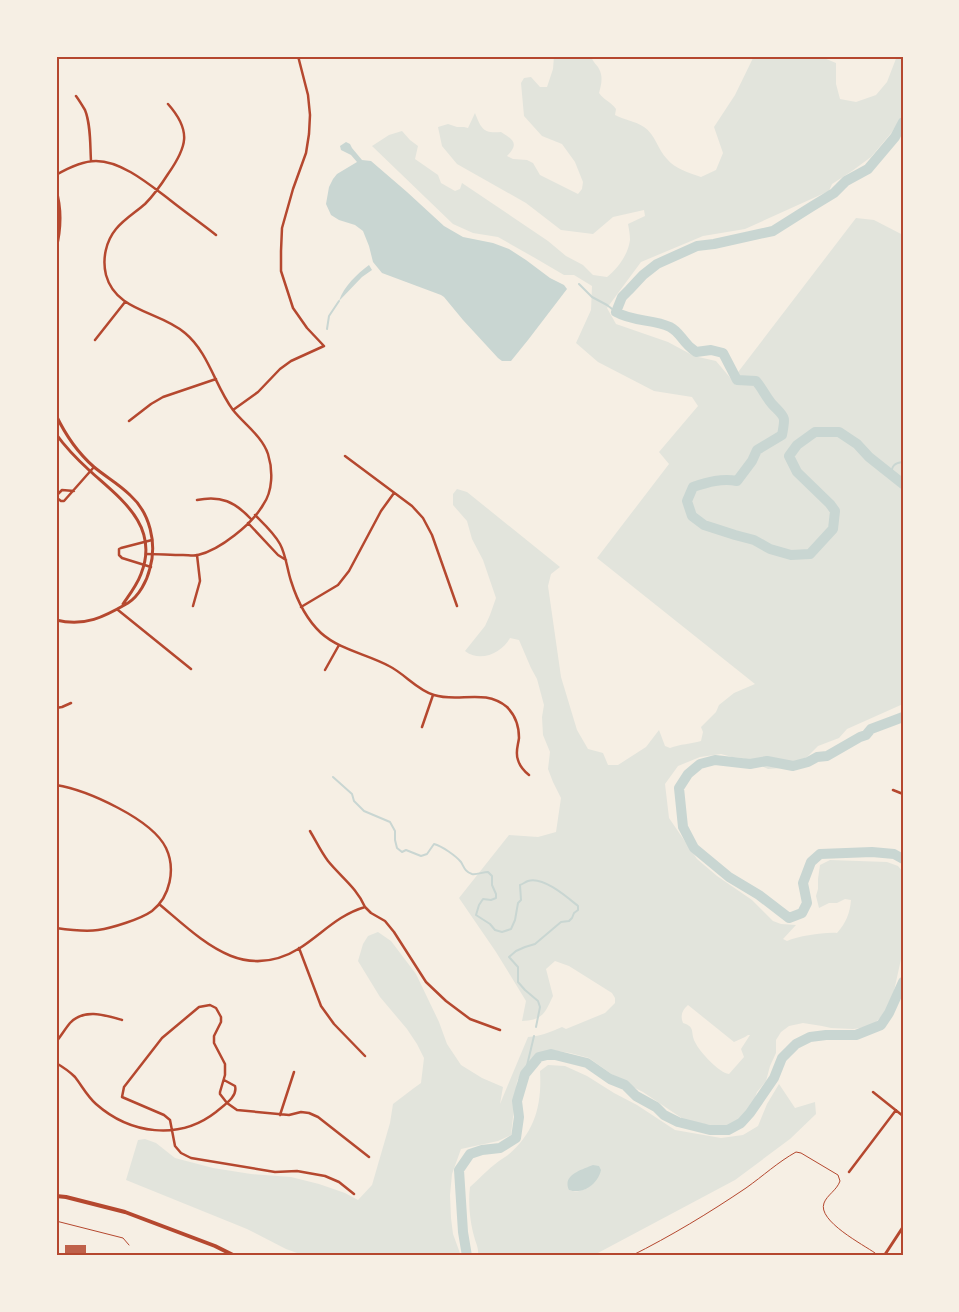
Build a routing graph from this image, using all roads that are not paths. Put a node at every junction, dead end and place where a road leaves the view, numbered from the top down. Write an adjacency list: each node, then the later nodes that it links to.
1 (298, 56): 13 (street)
2 (76, 96): 4 (street)
3 (168, 104): 7 (street)
4 (91, 161): 5 (street); 7 (street)
5 (56, 175)
6 (56, 190): 9 (street)
7 (157, 190): 8 (street); 10 (street)
8 (216, 235)
9 (56, 248)
10 (124, 302): 11 (street); 12 (street)
11 (95, 340)
12 (216, 379): 13 (street); 15 (street)
13 (234, 410): 23 (street)
14 (57, 418): 18 (street)
15 (129, 421)
16 (56, 434): 19 (street)
17 (345, 456): 21 (street)
18 (94, 467): 19 (street); 26 (street)
19 (90, 471): 20 (street); 27 (street)
20 (74, 490): 20 (street)
21 (394, 492): 35 (street); 36 (street)
22 (197, 500): 24 (street)
23 (255, 515): 24 (street); 31 (street)
24 (251, 520): 25 (street)
25 (248, 523): 30 (street); 31 (street)
26 (152, 540): 27 (street); 29 (street)
27 (145, 541): 28 (street); 32 (street)
28 (146, 554): 29 (street); 32 (street)
29 (154, 554): 30 (street); 33 (street)
30 (197, 555): 34 (street)
31 (286, 560): 35 (street)
32 (144, 565): 33 (street); 37 (street)
33 (151, 567): 37 (street)
34 (193, 606)
35 (301, 606): 40 (street)
36 (457, 606)
37 (122, 607): 38 (street)
38 (118, 610): 39 (street); 41 (street)
39 (56, 620)
40 (339, 645): 42 (street); 43 (street)
41 (191, 669)
42 (325, 670)
43 (433, 695): 46 (street); 47 (street)
44 (71, 703): 45 (street)
45 (56, 708)
46 (422, 728)
47 (529, 775)
48 (56, 785): 52 (street)
49 (893, 790): 50 (street)
50 (903, 794)
51 (310, 831): 53 (street)
52 (159, 904): 54 (street); 55 (street)
53 (365, 907): 55 (street); 57 (street)
54 (56, 928)
55 (299, 948): 59 (street)
56 (122, 1020): 58 (street)
57 (500, 1030)
58 (56, 1042)
59 (365, 1056)
60 (56, 1063): 68 (street)
61 (294, 1072): 66 (street)
62 (224, 1080): 64 (street); 64 (street); 68 (street)
63 (873, 1092): 65 (street)
64 (227, 1103): 66 (street); 68 (street)
65 (896, 1110): 67 (street); 70 (street)
66 (280, 1114): 69 (street)
67 (903, 1116)
68 (171, 1130): 71 (street)
69 (369, 1156)
70 (849, 1172)
71 (354, 1194)
72 (56, 1196): 76 (main road)
73 (56, 1221): 75 (lane)
74 (903, 1227): 77 (street)
75 (128, 1245)
76 (235, 1256)
77 (884, 1256)

